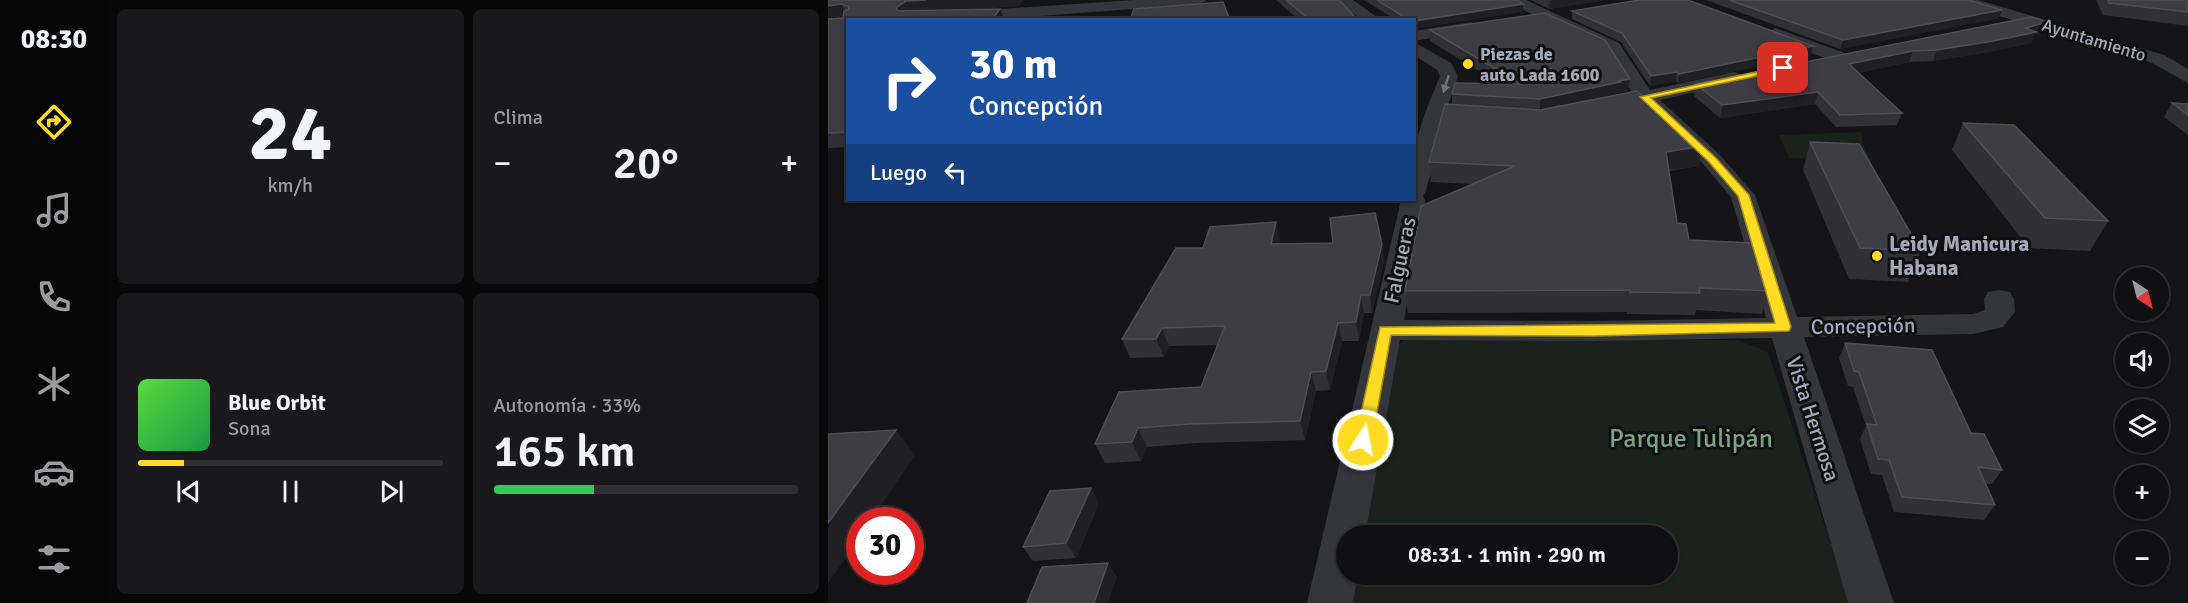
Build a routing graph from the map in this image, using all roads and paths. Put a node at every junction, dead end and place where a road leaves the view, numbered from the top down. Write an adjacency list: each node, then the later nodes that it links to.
1 (1200, 0): 7 (street)
2 (1343, 0): 9 (street)
3 (1514, 0): 6 (street, Vista Hermosa)
4 (1962, 0): 11 (street, Ayuntamiento)
5 (1580, 10): 6 (street)
6 (1545, 15): 10 (street); 20 (street, Vista Hermosa)
7 (1006, 16): 8 (street)
8 (959, 18)
9 (1370, 18)
10 (1513, 20)
11 (2027, 20): 13 (street); 19 (street, Ayuntamiento)
12 (1491, 24): 15 (street)
13 (1992, 27)
14 (1762, 28): 17 (street)
15 (1416, 36)
16 (1416, 47): 22 (street, Falgueras, one-way to 22)
17 (1806, 64)
18 (1748, 75): 20 (street)
19 (2188, 77)
20 (1645, 97): 21 (street); 27 (street, Vista Hermosa)
21 (1610, 105)
22 (1436, 113): 23 (street); 24 (street, Falgueras)
23 (1499, 118)
24 (1416, 183)
25 (1413, 201): 28 (street, Falgueras)
26 (1999, 299): 27 (street, Concepción)
27 (1784, 327): 28 (street, Concepción); 30 (street, Vista Hermosa)
28 (1385, 330): 29 (street, Falgueras)
29 (1330, 603)
30 (1871, 603)

